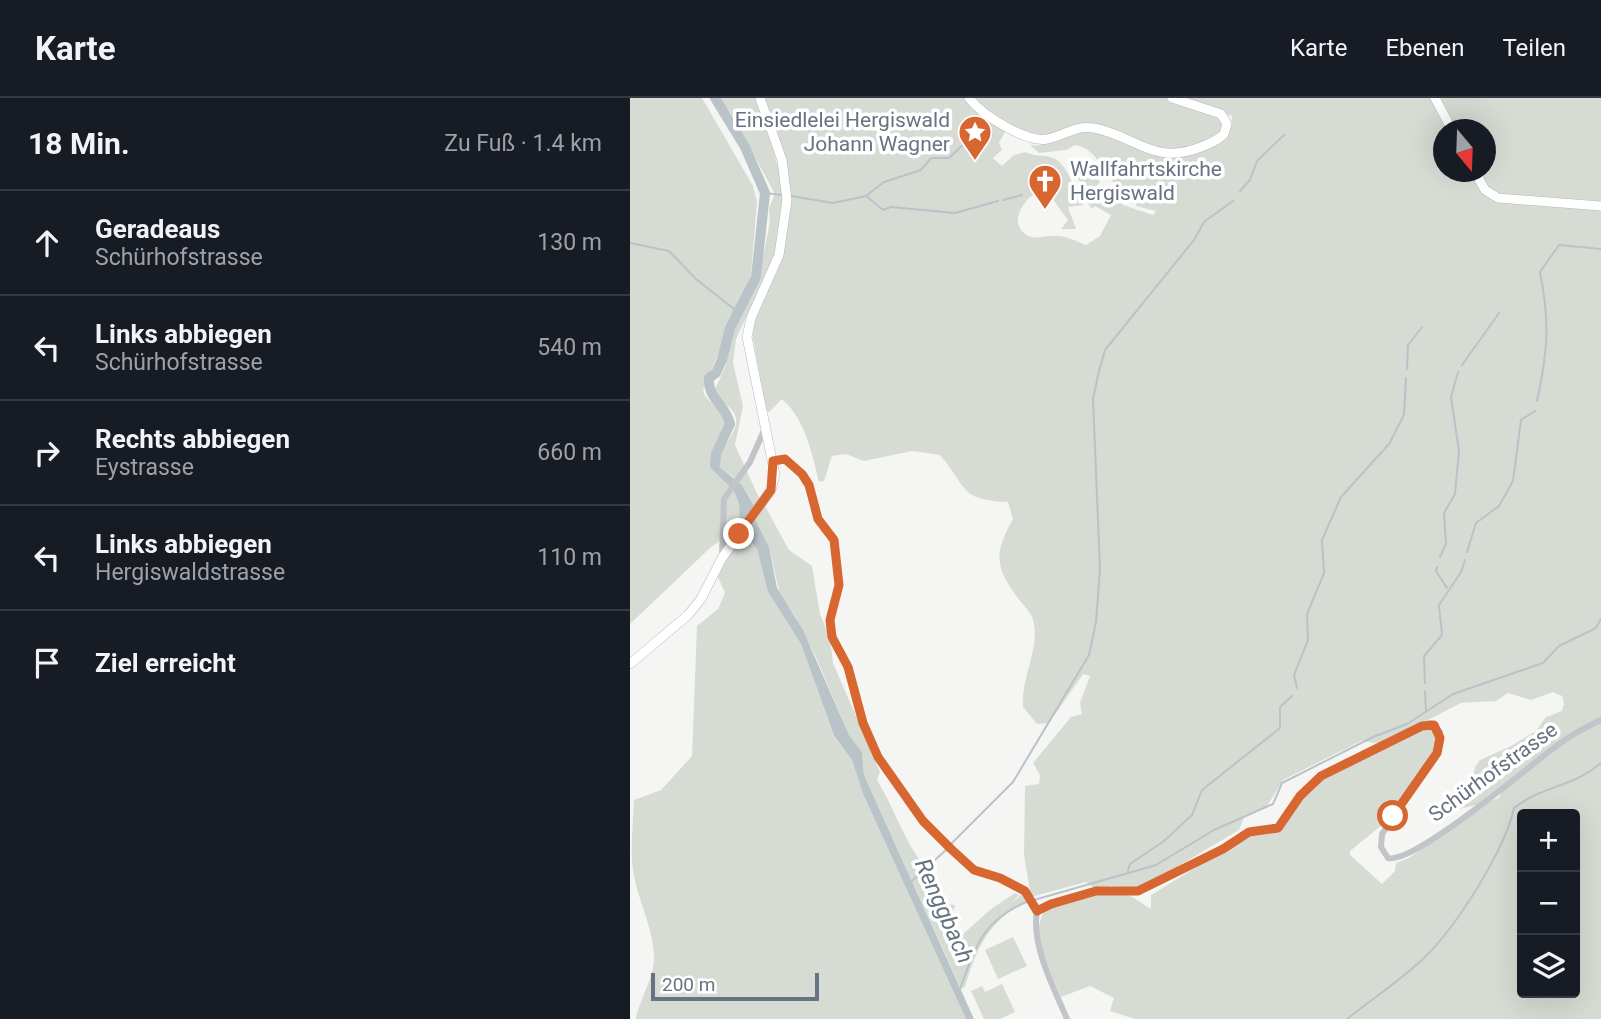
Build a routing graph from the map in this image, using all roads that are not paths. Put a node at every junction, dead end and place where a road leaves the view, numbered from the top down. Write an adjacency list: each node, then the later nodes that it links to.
1 (760, 98): 8 (street)
2 (969, 98): 3 (street)
3 (1172, 98)
4 (1435, 98): 5 (street)
5 (1446, 119)
6 (1481, 182): 7 (street)
7 (1601, 206)
8 (765, 427): 9 (street); 10 (street)
9 (773, 461): 10 (street); 13 (street)
10 (722, 558): 11 (street)
11 (630, 664)
12 (1601, 720): 13 (street, Schürhofstrasse)
13 (1035, 908): 14 (street)
14 (1068, 1019)

